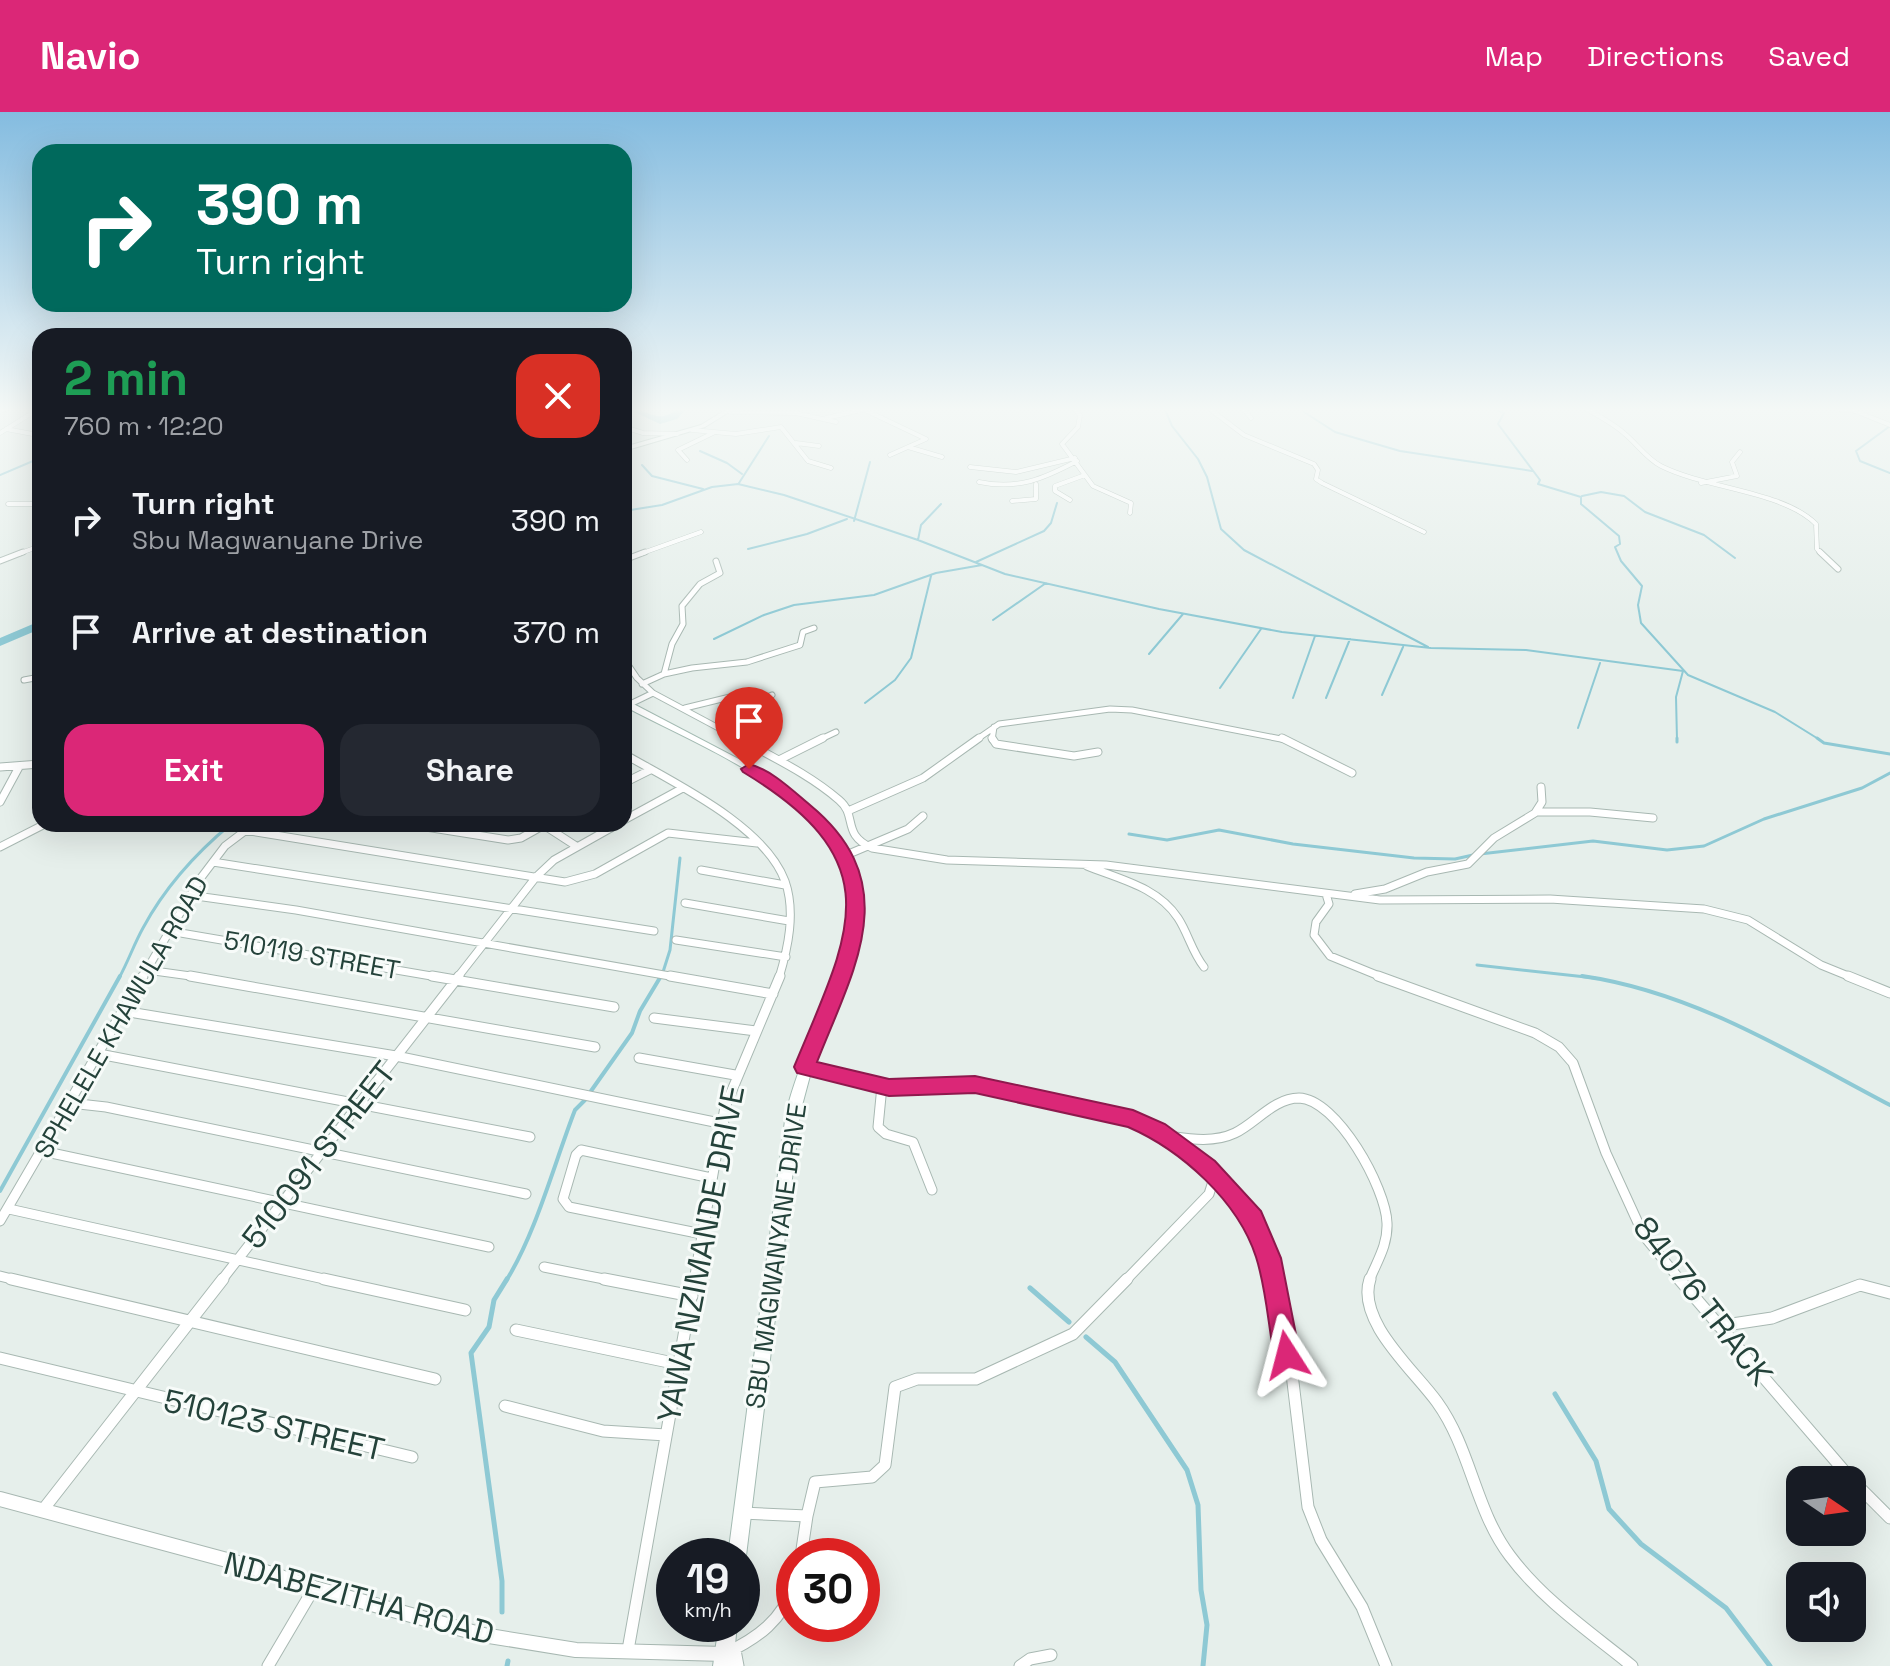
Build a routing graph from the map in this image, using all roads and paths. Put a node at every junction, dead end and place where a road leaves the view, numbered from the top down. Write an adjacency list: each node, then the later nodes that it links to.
1 (1043, 480): 9 (street)
2 (1073, 480): 10 (street)
3 (1089, 480): 14 (street)
4 (1319, 480): 16 (street)
5 (1693, 480): 8 (street)
6 (1719, 480): 8 (street)
7 (979, 482): 9 (street)
8 (1701, 483): 21 (street)
9 (1036, 484): 11 (street)
10 (1070, 500)
11 (1012, 501)
12 (8, 504): 13 (street)
13 (32, 504)
14 (1130, 513)
15 (701, 532): 18 (street)
16 (1424, 532)
17 (32, 549): 19 (street)
18 (632, 557)
19 (0, 561)
20 (716, 561): 24 (street)
21 (1838, 569)
22 (814, 628): 24 (street)
23 (632, 670): 27 (street)
24 (664, 674): 27 (street)
25 (32, 678): 26 (street)
26 (24, 680)
27 (642, 684): 28 (street)
28 (653, 693): 30 (street); 32 (street)
29 (772, 695): 32 (street)
30 (632, 702)
31 (632, 707): 63 (main road, SBU MAGWANYANE DRIVE)
32 (683, 709): 37 (street)
33 (994, 727): 35 (street); 42 (street); 47 (street)
34 (836, 732): 37 (street)
35 (1098, 752)
36 (632, 759): 41 (street, YAWA NZIMANDE DRIVE)
37 (779, 760): 47 (street)
38 (32, 765): 40 (street)
39 (0, 767): 40 (street)
40 (19, 767): 46 (street)
41 (650, 770): 43 (street); 45 (street, YAWA NZIMANDE DRIVE)
42 (1352, 773)
43 (632, 779)
44 (1541, 787): 48 (street)
45 (681, 789): 49 (street); 59 (street, YAWA NZIMANDE DRIVE)
46 (0, 802)
47 (848, 811): 60 (street)
48 (1536, 812): 51 (street); 71 (street)
49 (632, 816)
50 (923, 816): 60 (street)
51 (1653, 818)
52 (32, 831): 62 (street)
53 (242, 832): 64 (street, SPHELELE KHAWULA ROAD)
54 (256, 832): 67 (street)
55 (458, 832): 56 (street)
56 (531, 832)
57 (556, 832): 61 (street)
58 (603, 832): 61 (street, 510091 STREET)
59 (757, 843): 67 (street); 68 (street, YAWA NZIMANDE DRIVE)
60 (863, 844): 63 (street); 65 (street)
61 (576, 846): 67 (street, 510091 STREET)
62 (0, 847)
63 (844, 856): 94 (main road, SBU MAGWANYANE DRIVE)
64 (213, 862): 70 (street, SPHELELE KHAWULA ROAD); 73 (street)
65 (1082, 863): 69 (street); 80 (street)
66 (701, 870): 68 (street)
67 (536, 877): 73 (street, 510091 STREET)
68 (785, 885): 74 (street, YAWA NZIMANDE DRIVE)
69 (1326, 894): 71 (street); 120 (street, 84076 TRACK)
70 (189, 895): 75 (street, SPHELELE KHAWULA ROAD); 78 (street)
71 (1345, 896): 83 (street)
72 (685, 903): 74 (street)
73 (511, 909): 76 (street); 78 (street, 510091 STREET)
74 (789, 921): 79 (street, YAWA NZIMANDE DRIVE)
75 (169, 931): 81 (street, SPHELELE KHAWULA ROAD); 82 (street, 510119 STREET)
76 (654, 931)
77 (676, 940): 79 (street)
78 (484, 944): 82 (street, 510091 STREET); 84 (street)
79 (786, 957): 84 (street, YAWA NZIMANDE DRIVE)
80 (1204, 967)
81 (147, 970): 86 (street, SPHELELE KHAWULA ROAD); 87 (street)
82 (456, 980): 85 (street, 510119 STREET); 87 (street, 510091 STREET)
83 (1890, 993)
84 (773, 994): 89 (street, YAWA NZIMANDE DRIVE)
85 (614, 1007)
86 (123, 1011): 91 (street, SPHELELE KHAWULA ROAD); 92 (street)
87 (426, 1018): 90 (street); 92 (street, 510091 STREET)
88 (654, 1018): 89 (street)
89 (756, 1031): 95 (street, YAWA NZIMANDE DRIVE)
90 (595, 1047)
91 (99, 1054): 97 (street, SPHELELE KHAWULA ROAD); 98 (street)
92 (396, 1056): 98 (street, 510091 STREET); 99 (street)
93 (639, 1058): 95 (street)
94 (805, 1067): 96 (street); 131 (main road, SBU MAGWANYANE DRIVE)
95 (735, 1075): 99 (street, YAWA NZIMANDE DRIVE)
96 (882, 1086): 100 (street); 106 (street)
97 (70, 1103): 102 (street); 103 (street, SPHELELE KHAWULA ROAD)
98 (360, 1104): 101 (street); 102 (street, 510091 STREET)
99 (724, 1124): 105 (street, YAWA NZIMANDE DRIVE)
100 (1165, 1135): 104 (street); 144 (street)
101 (530, 1137)
102 (323, 1150): 107 (street); 108 (street, 510091 STREET)
103 (42, 1151): 108 (street); 109 (street, SPHELELE KHAWULA ROAD)
104 (1215, 1175): 132 (street); 143 (street)
105 (711, 1178): 111 (street, YAWA NZIMANDE DRIVE); 111 (street)
106 (932, 1190)
107 (526, 1194)
108 (282, 1203): 112 (street); 113 (street, 510091 STREET)
109 (9, 1209): 110 (street, SPHELELE KHAWULA ROAD); 113 (street)
110 (0, 1221)
111 (702, 1234): 117 (street, YAWA NZIMANDE DRIVE)
112 (489, 1247)
113 (238, 1260): 118 (street); 119 (street, 510091 STREET)
114 (544, 1267): 117 (street)
115 (0, 1276): 119 (street)
116 (1890, 1293): 120 (street)
117 (692, 1296): 123 (street, YAWA NZIMANDE DRIVE)
118 (465, 1310)
119 (191, 1321): 124 (street); 125 (street, 510091 STREET)
120 (1719, 1326): 133 (street, 84076 TRACK)
121 (516, 1330): 123 (street)
122 (0, 1358): 125 (street, 510123 STREET)
123 (678, 1364): 127 (street, YAWA NZIMANDE DRIVE)
124 (435, 1379)
125 (136, 1393): 128 (street, 510123 STREET); 130 (street, 510091 STREET)
126 (505, 1406): 127 (street)
127 (666, 1435): 138 (street, YAWA NZIMANDE DRIVE)
128 (412, 1457)
129 (0, 1499): 130 (street, NDABEZITHA ROAD)
130 (42, 1511): 136 (street, NDABEZITHA ROAD)
131 (742, 1513): 132 (street); 134 (main road, SBU MAGWANYANE DRIVE)
132 (807, 1516): 135 (street)
133 (1890, 1518)
134 (739, 1538)
135 (804, 1538)
136 (314, 1588): 138 (street, NDABEZITHA ROAD); 141 (street)
137 (776, 1618): 140 (street)
138 (628, 1650): 140 (street, NDABEZITHA ROAD)
139 (1051, 1655): 142 (street)
140 (730, 1659)
141 (268, 1666)
142 (1020, 1666)
143 (1386, 1666)
144 (1632, 1666)

